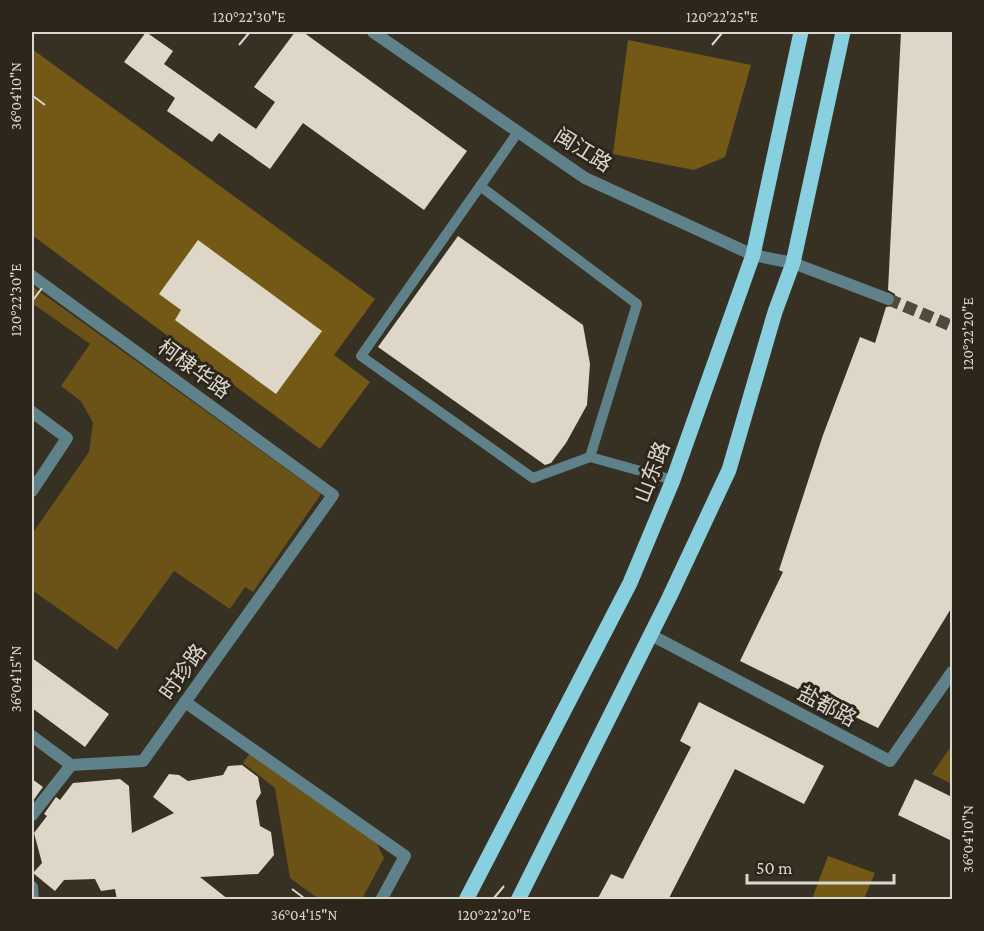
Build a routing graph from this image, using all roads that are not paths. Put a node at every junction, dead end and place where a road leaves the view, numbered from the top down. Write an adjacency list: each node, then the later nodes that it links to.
1 (373, 32): 4 (street, 闽江路)
2 (801, 32): 6 (main road, 山东路)
3 (843, 32): 7 (main road)
4 (518, 132): 5 (lane); 6 (street, 闽江路)
5 (480, 186): 11 (lane); 11 (lane)
6 (753, 255): 7 (street, 闽江路); 12 (main road, 山东路)
7 (793, 263): 9 (street, 闽江路); 15 (main road)
8 (32, 276): 14 (street, 柯棣华路)
9 (888, 299)
10 (32, 412): 13 (street)
11 (590, 457): 12 (lane)
12 (673, 480): 24 (main road, 山东路)
13 (32, 490)
14 (333, 495): 17 (street, 时珍路)
15 (651, 635): 16 (street, 盐都路); 25 (main road)
16 (952, 672)
17 (185, 702): 19 (street, 时珍路); 23 (street)
18 (32, 736): 19 (street)
19 (70, 765): 20 (street)
20 (32, 815)
21 (32, 887): 22 (street)
22 (33, 900)
23 (381, 900)
24 (466, 900)
25 (518, 900)

